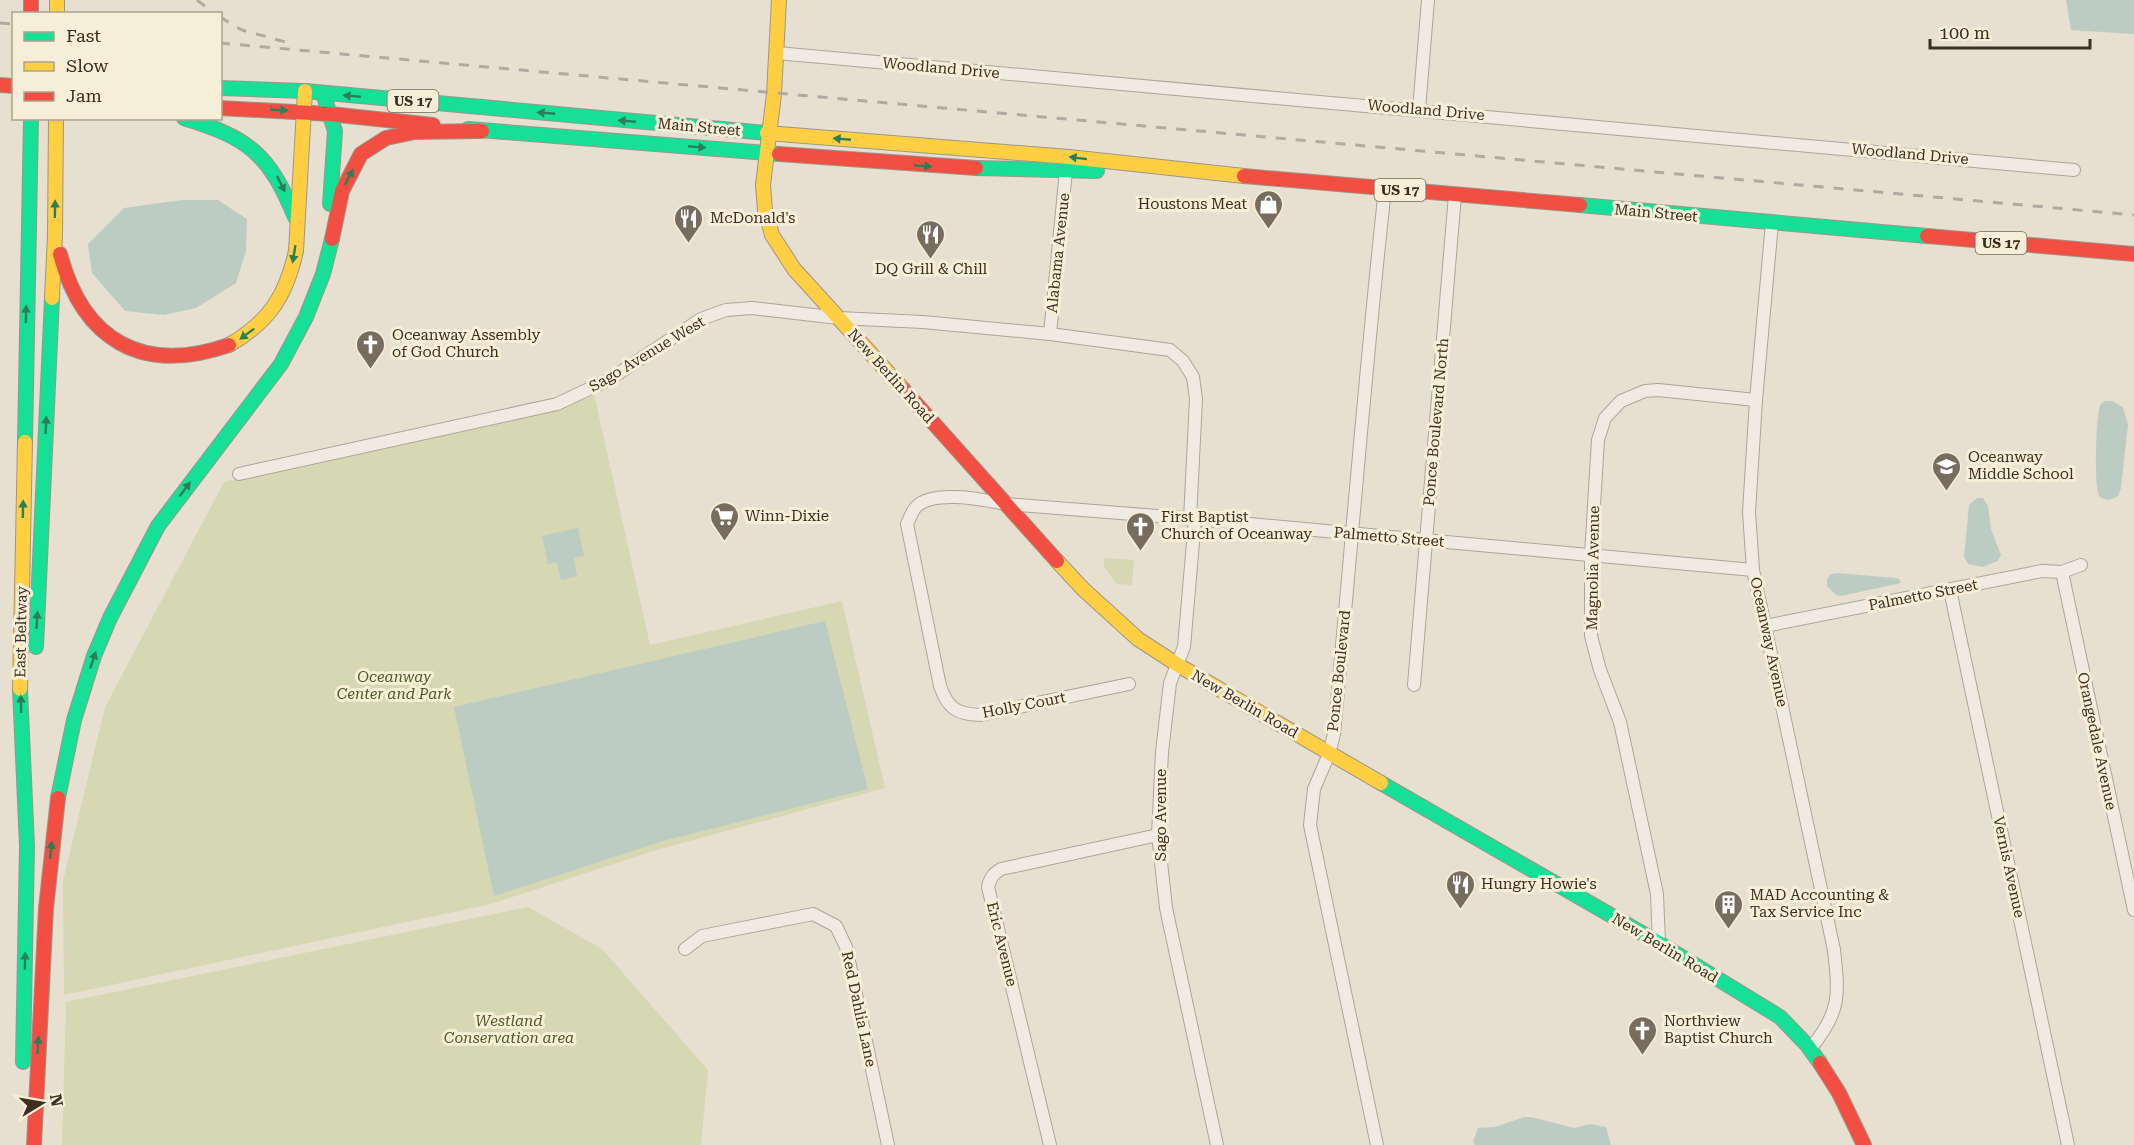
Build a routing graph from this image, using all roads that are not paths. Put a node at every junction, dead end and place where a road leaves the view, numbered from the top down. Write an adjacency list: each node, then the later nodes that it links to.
1 (779, 0): 3 (main road, New Berlin Road)
2 (1428, 0): 8 (street)
3 (777, 53): 8 (street, Woodland Drive); 15 (main road, New Berlin Road)
4 (222, 88): 5 (main road, Main Street / US 17)
5 (304, 91): 6 (main road, Main Street / US 17); 9 (main road)
6 (323, 93): 10 (main road); 15 (main road, Main Street / US 17, one-way to 6)
7 (222, 108): 9 (main road, Main Street / US 17, one-way to 9)
8 (1419, 110): 18 (street, Woodland Drive)
9 (304, 112): 10 (main road, Main Street / US 17); 22 (main road)
10 (330, 114): 14 (main road, Main Street / US 17); 26 (main road)
11 (31, 120): 50 (main road, East Beltway, one-way to 11)
12 (56, 120): 24 (main road, one-way to 12)
13 (191, 120): 22 (main road, one-way to 22)
14 (482, 131): 16 (main road, Main Street / US 17, one-way to 16); 26 (main road, one-way to 14)
15 (769, 133): 16 (main road, New Berlin Road); 17 (main road, Main Street / US 17, one-way to 15)
16 (766, 153): 19 (main road, Main Street / US 17, one-way to 19); 27 (main road, New Berlin Road)
17 (1178, 170): 19 (main road, Main Street / US 17); 20 (main road, Main Street / US 17)
18 (2074, 170)
19 (1066, 171): 28 (street, Alabama Avenue)
20 (1385, 189): 21 (main road, Main Street / US 17); 34 (street, Ponce Boulevard)
21 (1455, 195): 23 (main road, Main Street / US 17); 35 (street, Ponce Boulevard North)
22 (297, 222): 24 (main road, one-way to 24)
23 (1772, 223): 25 (main road, Main Street / US 17); 30 (street, Oceanway Avenue)
24 (55, 235): 44 (main road, one-way to 24)
25 (2134, 254)
26 (323, 274): 58 (main road, one-way to 26)
27 (839, 318): 28 (street, Sago Avenue West); 31 (street, Sago Avenue West); 32 (main road, New Berlin Road)
28 (1050, 334): 29 (street, Sago Avenue West)
29 (1170, 350): 33 (street, Sago Avenue)
30 (1756, 400): 36 (street, Magnolia Avenue); 38 (street, Oceanway Avenue)
31 (239, 474)
32 (1006, 504): 33 (street, Palmetto Street); 40 (street, Palmetto Street); 43 (main road, New Berlin Road)
33 (1192, 519): 34 (street, Palmetto Street); 43 (street, Sago Avenue)
34 (1353, 534): 35 (street, Palmetto Street); 48 (street, Ponce Boulevard)
35 (1425, 540): 36 (street, Palmetto Street); 46 (street, Ponce Boulevard North)
36 (1591, 555): 38 (street, Palmetto Street); 52 (street, Magnolia Avenue)
37 (2080, 565): 39 (street, Palmetto Street)
38 (1753, 570): 42 (street, Oceanway Avenue)
39 (2062, 572): 41 (street, Palmetto Street); 51 (street, Orangedale Avenue)
40 (916, 573): 45 (street, Holly Court)
41 (1950, 590): 42 (street, Palmetto Street); 64 (street, Vernis Avenue)
42 (1765, 626): 54 (street, Oceanway Avenue)
43 (1178, 665): 48 (main road, New Berlin Road); 49 (street, Sago Avenue)
44 (35, 666)
45 (1129, 684)
46 (1414, 685)
47 (34, 690): 50 (main road)
48 (1329, 754): 52 (main road, New Berlin Road); 62 (street, Ponce Boulevard)
49 (1158, 836): 60 (street, Eric Avenue); 61 (street, Sago Avenue)
50 (27, 846): 55 (main road, East Beltway, one-way to 50)
51 (2134, 910)
52 (1659, 943): 54 (main road, New Berlin Road)
53 (685, 949): 59 (street, Red Dahlia Lane)
54 (1810, 1049): 63 (main road, New Berlin Road)
55 (22, 1076)
56 (22, 1110): 57 (main road)
57 (21, 1145)
58 (34, 1145)
59 (888, 1145)
60 (1050, 1145)
61 (1217, 1145)
62 (1377, 1145)
63 (1864, 1145)
64 (2068, 1145)

